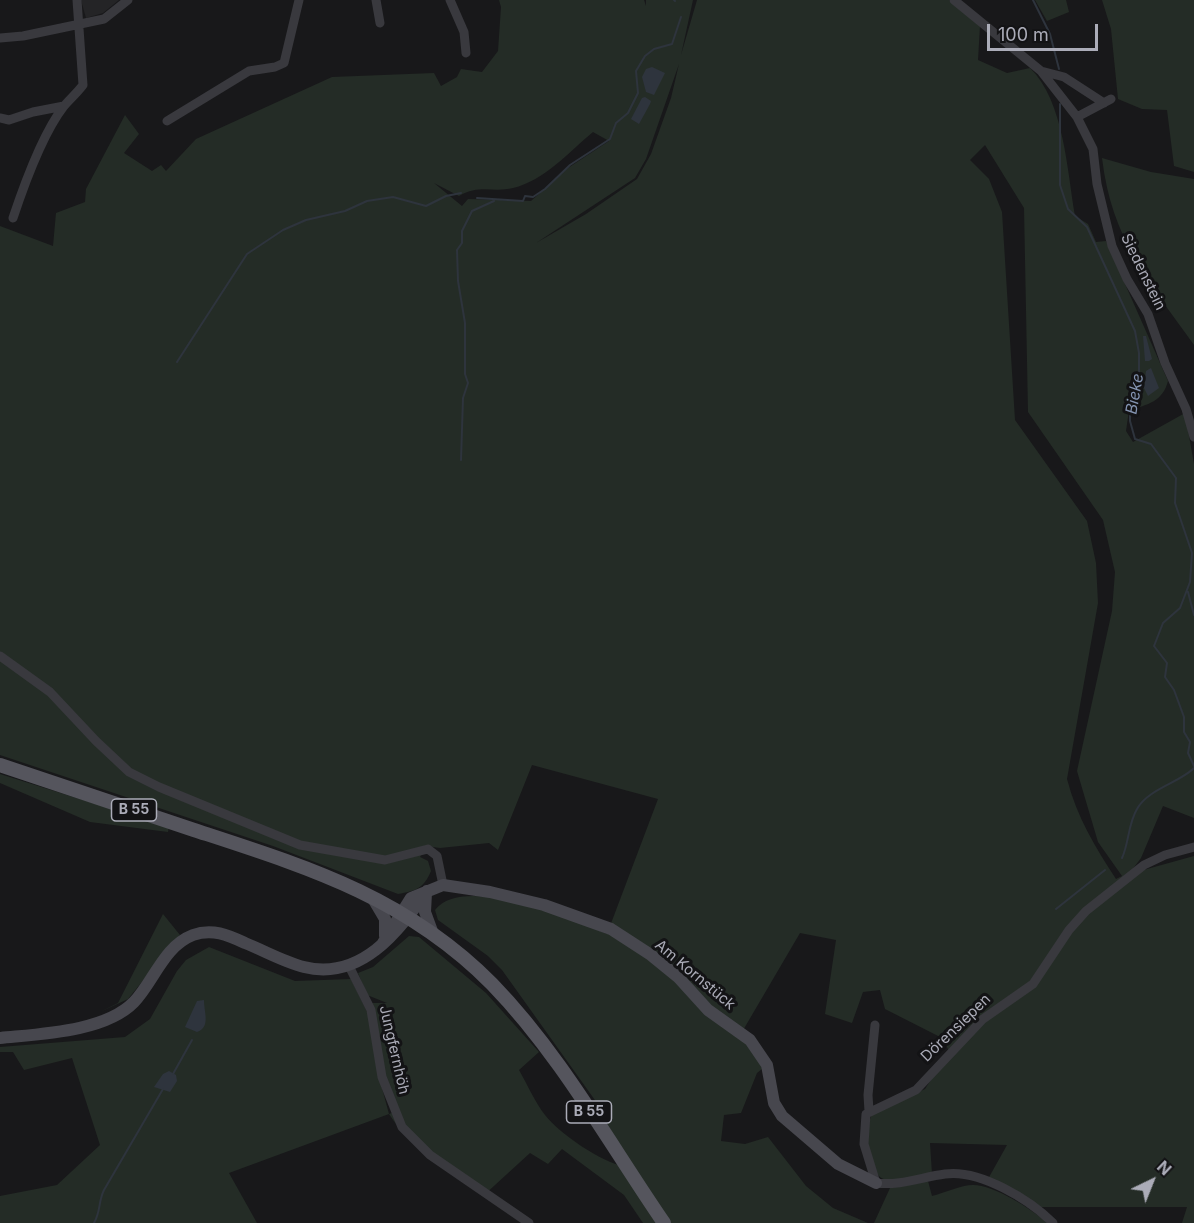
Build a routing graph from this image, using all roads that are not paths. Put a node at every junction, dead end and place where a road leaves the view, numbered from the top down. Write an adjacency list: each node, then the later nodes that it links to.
1 (77, 0): 8 (street)
2 (128, 0): 8 (street)
3 (299, 0): 15 (street)
4 (376, 0): 7 (street)
5 (450, 0): 10 (street)
6 (954, 0): 11 (street, Siedenstein)
7 (380, 23)
8 (78, 26): 9 (street); 12 (street)
9 (0, 38)
10 (466, 53)
11 (1041, 71): 13 (street, Siedenstein); 13 (street)
12 (64, 106): 14 (street); 16 (street)
13 (1077, 117): 17 (street, Siedenstein)
14 (0, 118)
15 (167, 121)
16 (13, 218)
17 (1194, 437)
18 (0, 656): 21 (street)
19 (0, 765): 23 (main road, B 55)
20 (1194, 847): 30 (street, Dörensiepen)
21 (443, 885): 22 (street, Am Kornstück); 31 (street, Am Kornstück)
22 (427, 891): 24 (street, Am Kornstück); 25 (street)
23 (371, 895): 24 (main road, B 55); 26 (street)
24 (405, 913): 25 (main road, B 55); 26 (street)
25 (432, 931): 33 (main road, B 55)
26 (383, 943): 27 (street)
27 (349, 966): 29 (street); 32 (street, Jungfernhöh)
28 (875, 1025): 30 (street)
29 (0, 1038)
30 (868, 1111): 31 (street)
31 (876, 1183): 34 (street)
32 (529, 1223)
33 (664, 1223)
34 (1053, 1223)

